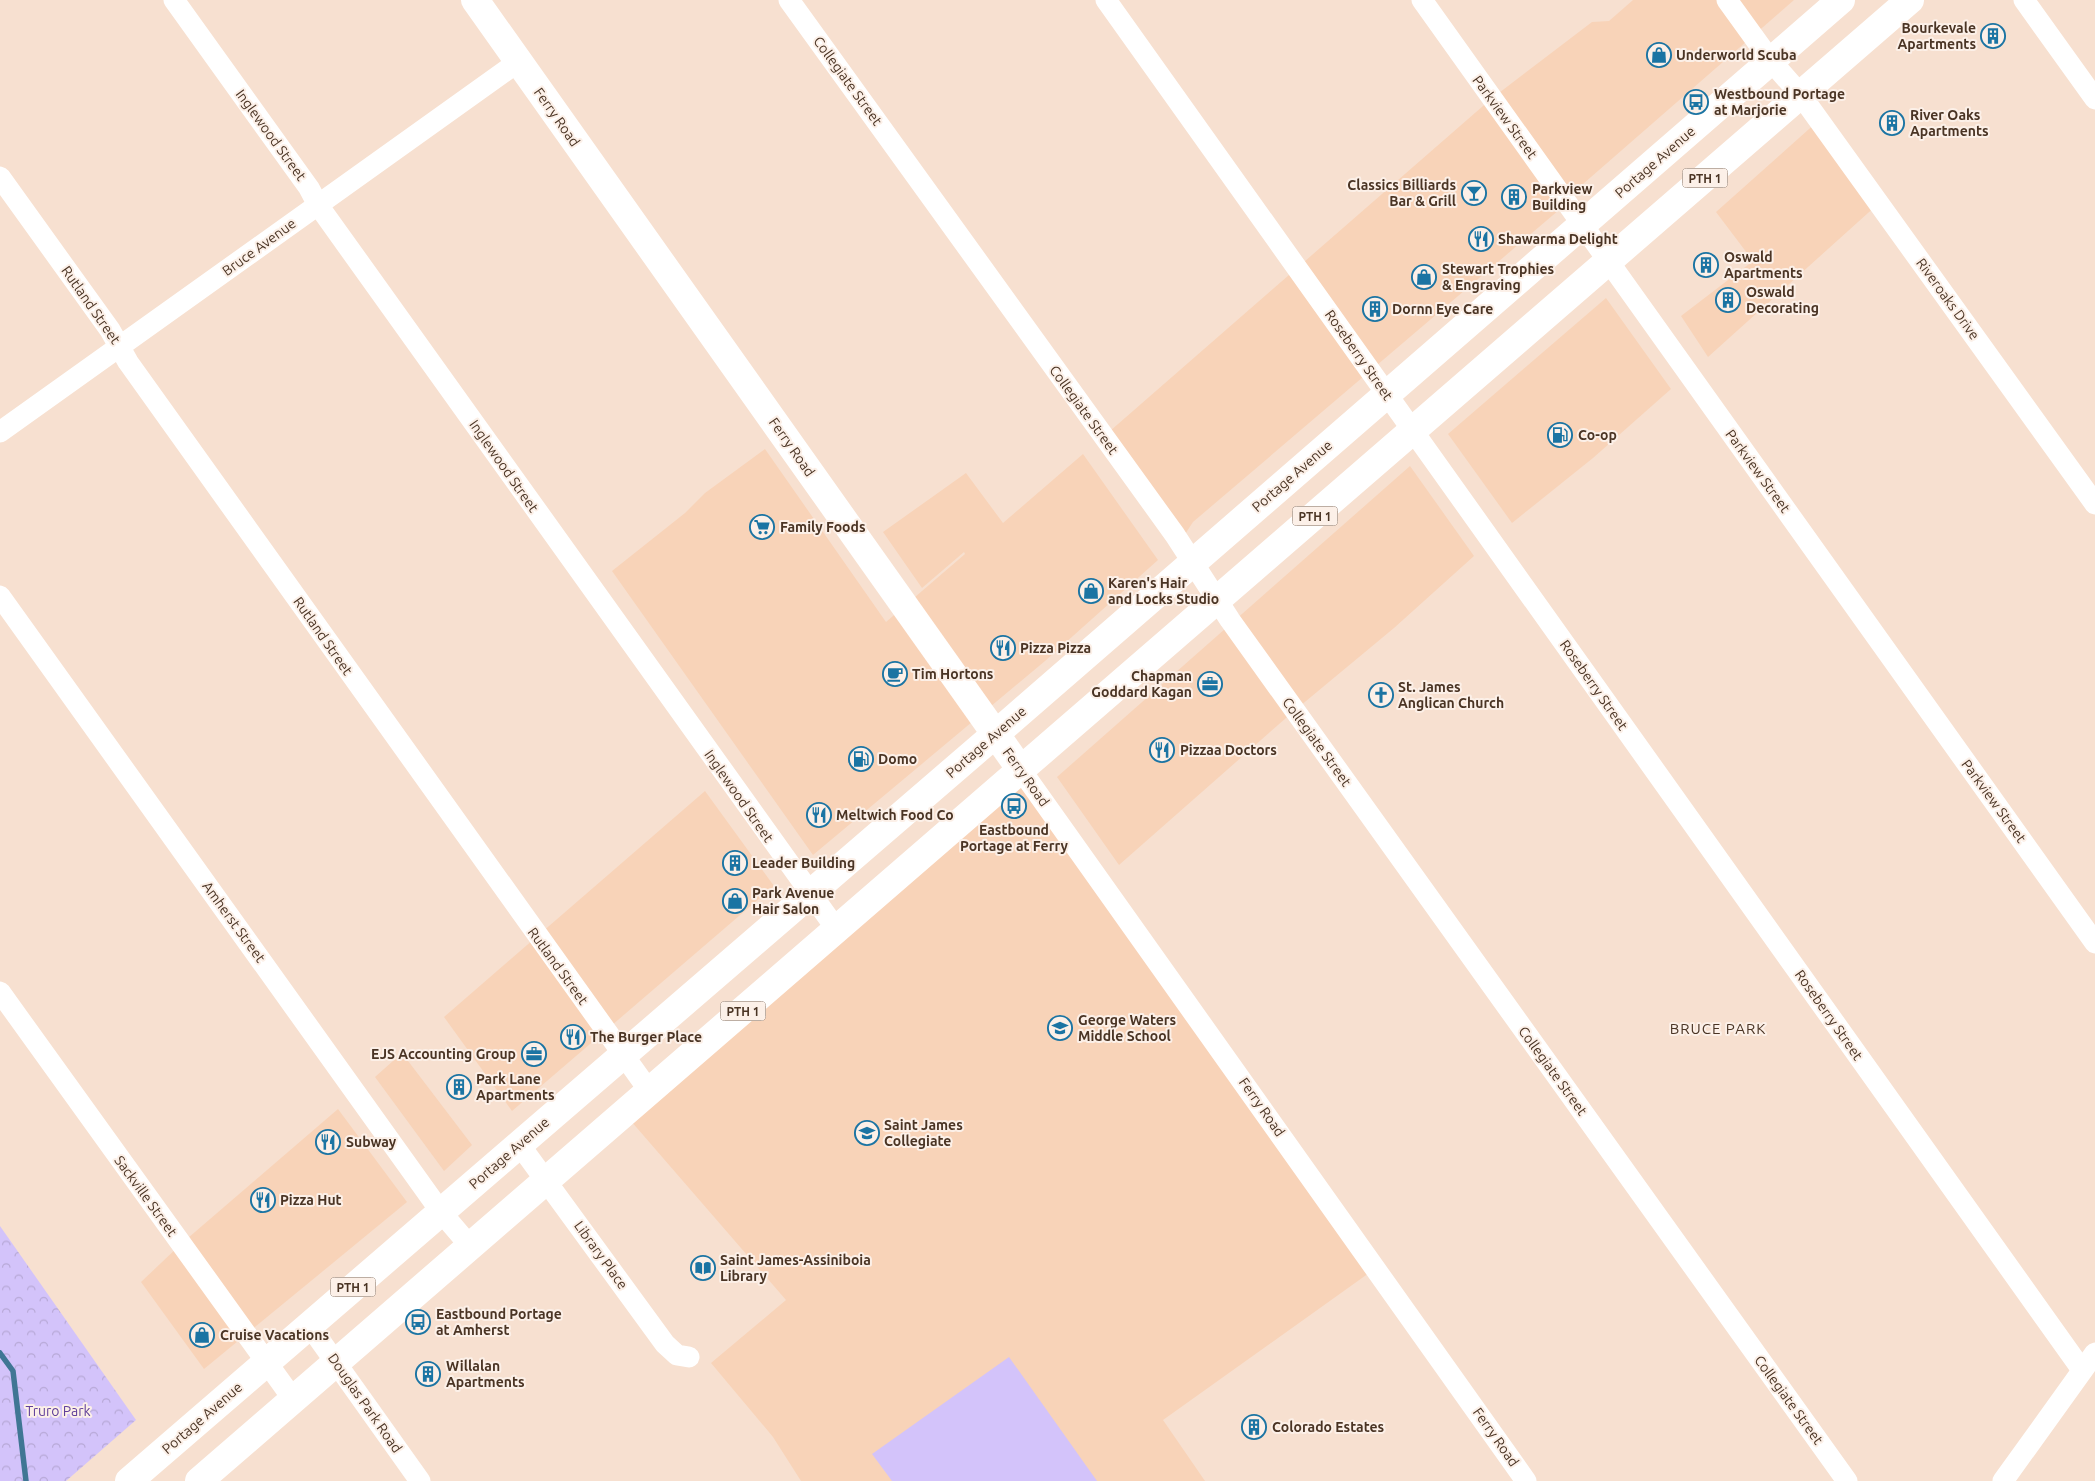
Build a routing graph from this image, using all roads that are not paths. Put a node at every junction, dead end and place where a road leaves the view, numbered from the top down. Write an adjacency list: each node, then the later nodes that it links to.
1 (174, 0): 15 (street, Inglewood Street)
2 (475, 0): 11 (main road, Ferry Road)
3 (789, 0): 23 (street, Collegiate Street)
4 (1106, 0): 19 (street, Roseberry Street)
5 (1422, 0): 16 (street, Parkview Street)
6 (1727, 0): 10 (street, Riveroaks Drive)
7 (1841, 0): 10 (main road, Portage Avenue / PTH 1)
8 (1910, 0): 12 (main road, PTH 1)
9 (2024, 0): 13 (street)
10 (1771, 61): 12 (street, Riveroaks Drive); 16 (main road, Portage Avenue / PTH 1)
11 (518, 62): 15 (street, Bruce Avenue); 26 (main road, Ferry Road)
12 (1800, 94): 17 (main road, PTH 1); 22 (street, Riveroaks Drive)
13 (2095, 99)
14 (0, 177): 18 (street, Rutland Street)
15 (318, 205): 18 (street, Bruce Avenue); 28 (street, Inglewood Street)
16 (1582, 225): 17 (street, Parkview Street); 19 (main road, Portage Avenue / PTH 1)
17 (1609, 263): 20 (main road, PTH 1); 30 (street, Parkview Street)
18 (120, 346): 21 (street, Bruce Avenue); 32 (street, Rutland Street)
19 (1387, 394): 20 (street, Roseberry Street); 23 (main road, Portage Avenue / PTH 1)
20 (1413, 431): 25 (main road, PTH 1); 43 (street, Roseberry Street)
21 (0, 432)
22 (2095, 504)
23 (1192, 562): 25 (street, Collegiate Street); 26 (main road, Portage Avenue / PTH 1)
24 (0, 596): 36 (street, Amherst Street)
25 (1217, 600): 27 (main road, PTH 1); 49 (street, Collegiate Street)
26 (996, 734): 27 (main road, Ferry Road); 28 (main road, Portage Avenue / PTH 1)
27 (1022, 770): 29 (main road, PTH 1); 48 (street, Ferry Road)
28 (809, 894): 29 (street, Inglewood Street); 32 (main road, Portage Avenue / PTH 1)
29 (837, 930): 33 (main road, PTH 1)
30 (2095, 943)
31 (0, 992): 42 (street, Sackville Street)
32 (622, 1055): 33 (street, Rutland Street); 34 (main road, Portage Avenue / PTH 1)
33 (650, 1092): 35 (main road, PTH 1)
34 (519, 1144): 35 (street, Library Place); 36 (main road, Portage Avenue / PTH 1)
35 (547, 1180): 37 (main road, PTH 1); 40 (street, Library Place)
36 (442, 1212): 37 (street, Amherst Street); 38 (main road, Portage Avenue / PTH 1)
37 (470, 1246): 41 (main road, PTH 1)
38 (308, 1325): 41 (street, Douglas Park Road); 42 (main road, Portage Avenue / PTH 1)
39 (2095, 1353): 43 (street)
40 (689, 1357)
41 (336, 1362): 44 (main road, PTH 1); 47 (street, Douglas Park Road)
42 (266, 1363): 44 (street, Sackville Street); 45 (main road, Portage Avenue / PTH 1)
43 (2082, 1370): 50 (street)
44 (293, 1399): 46 (main road, PTH 1)
45 (129, 1481)
46 (199, 1481)
47 (420, 1481)
48 (1526, 1481)
49 (1847, 1481)
50 (2002, 1481)

